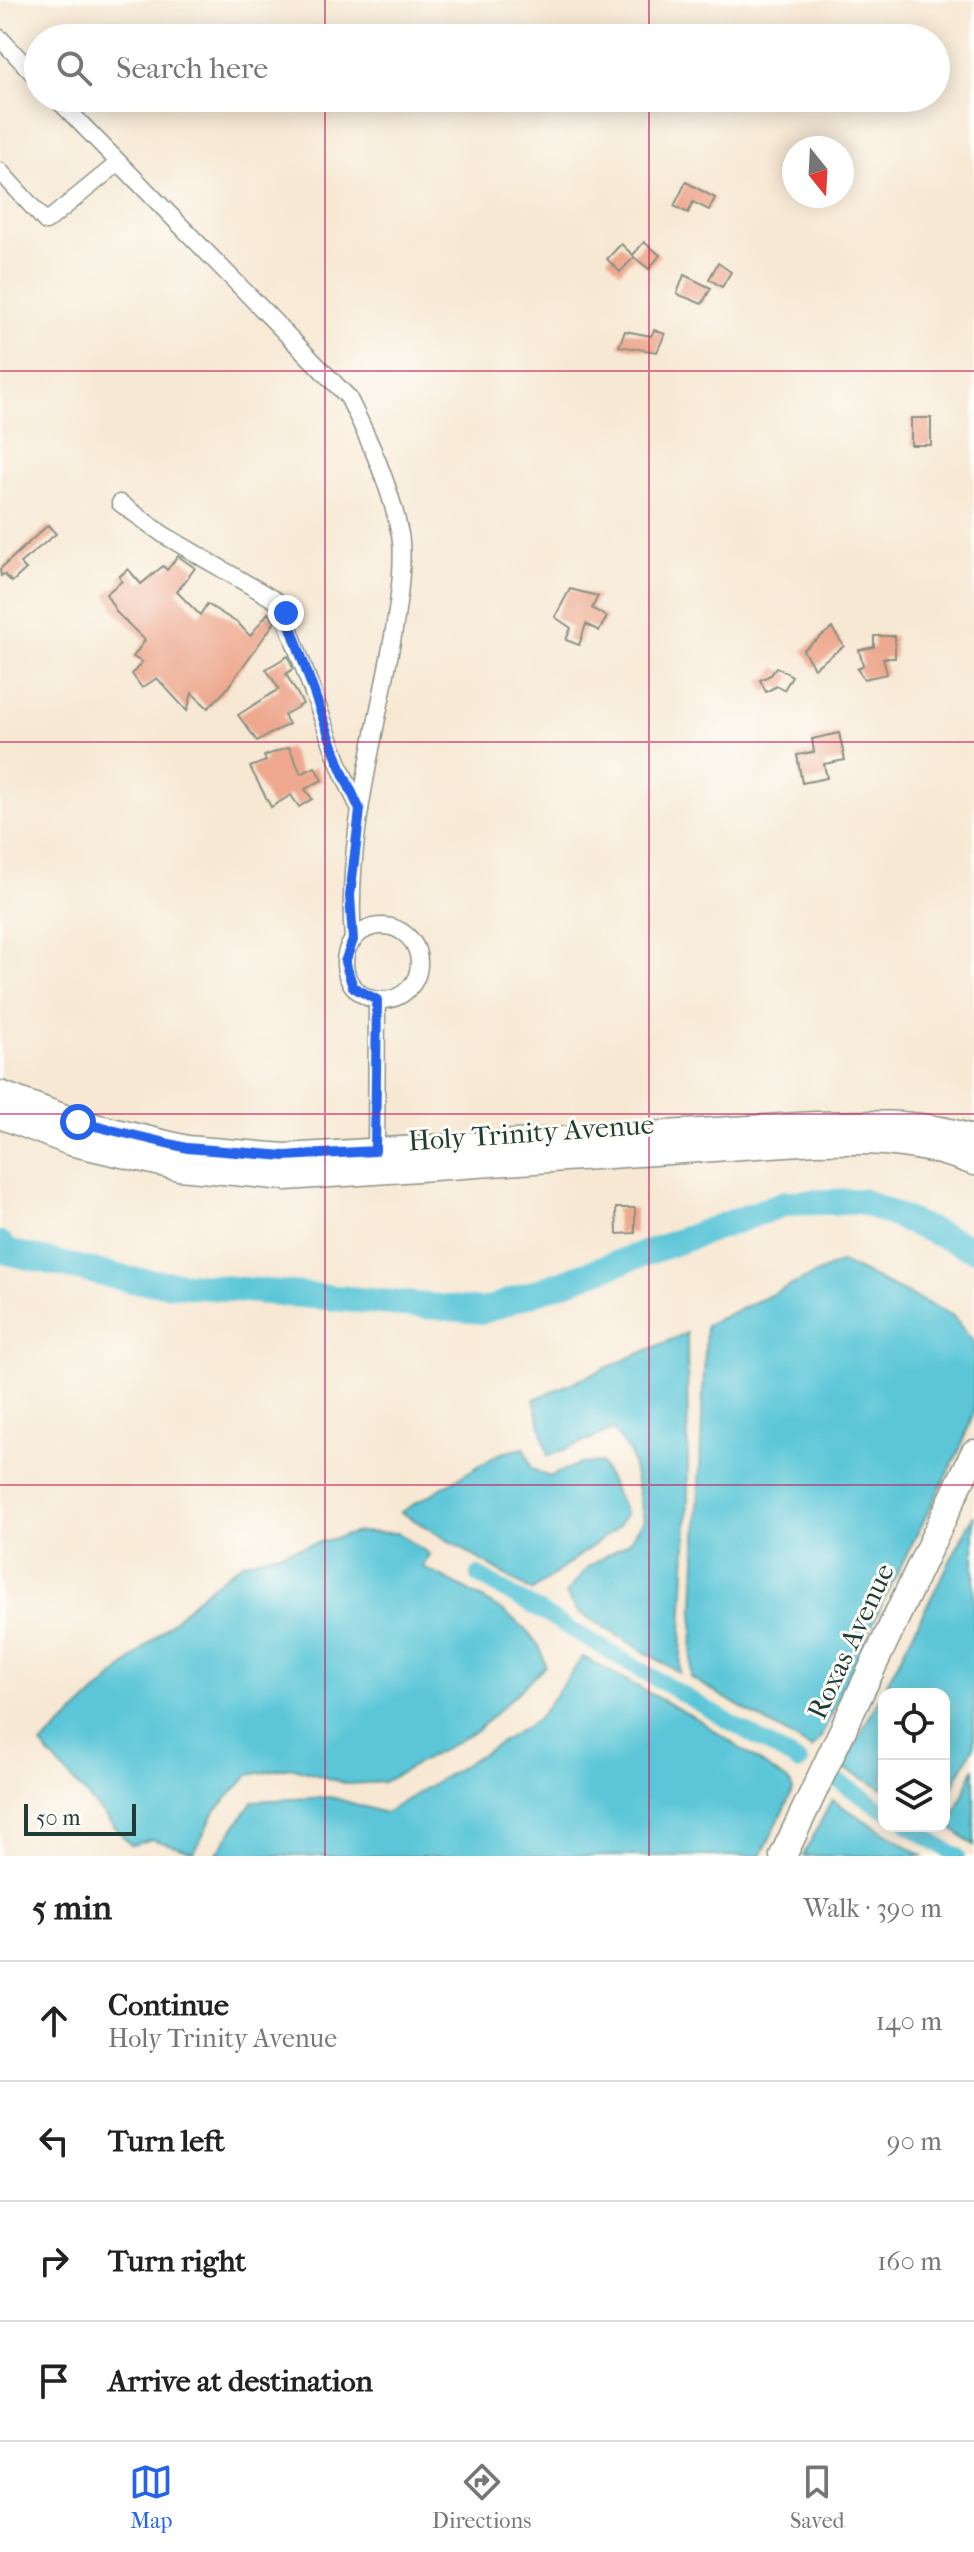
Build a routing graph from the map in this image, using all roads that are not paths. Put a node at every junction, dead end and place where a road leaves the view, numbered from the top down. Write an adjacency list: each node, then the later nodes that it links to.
1 (0, 38): 2 (street)
2 (24, 64)
3 (69, 112): 4 (street)
4 (117, 164): 5 (street); 7 (street)
5 (0, 171)
6 (120, 503): 7 (street)
7 (360, 810): 8 (street)
8 (353, 940): 9 (street); 9 (street)
9 (377, 1000): 14 (street)
10 (0, 1093): 14 (main road, Holy Trinity Avenue)
11 (0, 1116): 14 (main road, Holy Trinity Avenue)
12 (974, 1138): 13 (main road, Holy Trinity Avenue)
13 (946, 1140): 14 (main road, Holy Trinity Avenue); 15 (main road, Holy Trinity Avenue)
14 (376, 1162)
15 (974, 1163)
16 (974, 1453): 17 (main road, Roxas Avenue)
17 (783, 1856)

